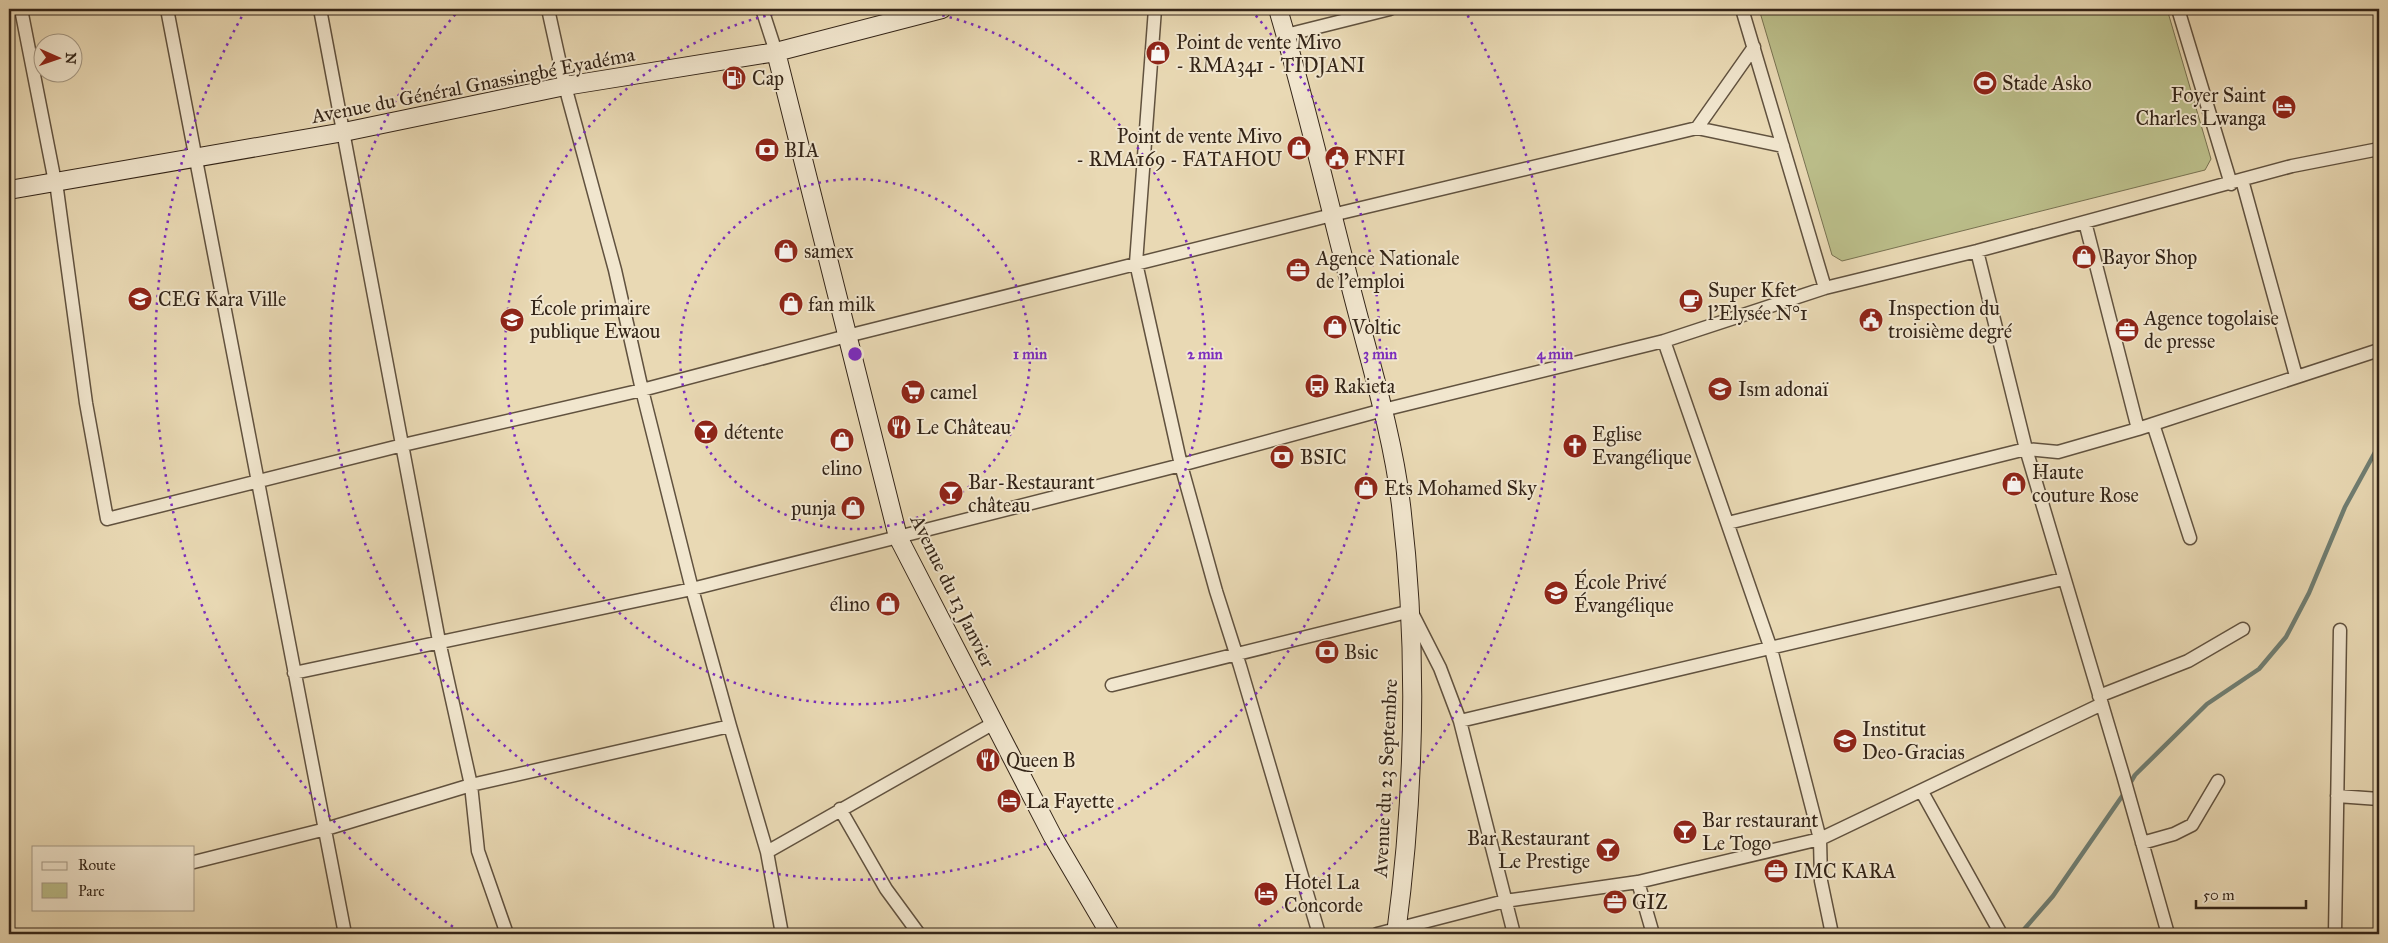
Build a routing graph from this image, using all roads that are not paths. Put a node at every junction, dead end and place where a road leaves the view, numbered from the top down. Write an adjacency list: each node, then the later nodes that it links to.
1 (21, 9): 21 (street)
2 (167, 9): 20 (street)
3 (320, 9): 17 (street)
4 (548, 9): 15 (street)
5 (762, 9): 14 (street, Avenue du 13 Janvier)
6 (942, 9): 14 (main road, Avenue du Général Gnassingbé Eyadéma)
7 (1155, 9): 27 (street)
8 (1278, 9): 12 (main road, Avenue du 23 Septembre)
9 (1390, 9): 12 (street)
10 (1742, 9): 13 (street)
11 (2178, 9): 22 (street)
12 (1286, 35): 24 (main road, Avenue du 23 Septembre)
13 (1754, 47): 16 (street); 18 (street)
14 (776, 52): 15 (main road, Avenue du Général Gnassingbé Eyadéma); 29 (main road, Avenue du 13 Janvier)
15 (565, 86): 17 (main road, Avenue du Général Gnassingbé Eyadéma); 33 (street)
16 (1697, 128): 18 (street); 24 (street)
17 (344, 132): 20 (main road, Avenue du Général Gnassingbé Eyadéma); 37 (street)
18 (1783, 146): 28 (street)
19 (2379, 149): 22 (street)
20 (197, 158): 21 (main road, Avenue du Général Gnassingbé Eyadéma); 40 (street)
21 (56, 182): 23 (main road, Avenue du Général Gnassingbé Eyadéma); 40 (street)
22 (2236, 182): 25 (street); 32 (street)
23 (9, 190)
24 (1332, 215): 27 (street); 34 (main road, Avenue du 23 Septembre)
25 (2085, 222): 26 (street); 36 (street)
26 (1977, 251): 28 (street); 38 (street)
27 (1136, 263): 29 (street); 39 (street)
28 (1825, 288): 30 (street)
29 (847, 336): 33 (street); 42 (main road, Avenue du 13 Janvier)
30 (1664, 341): 34 (street); 41 (street)
31 (2379, 350): 32 (street)
32 (2296, 376): 35 (street)
33 (642, 390): 37 (street); 45 (street)
34 (1383, 410): 39 (street); 46 (main road, Avenue du 23 Septembre)
35 (2153, 424): 36 (street); 43 (street)
36 (2138, 429): 38 (street)
37 (403, 445): 40 (street); 49 (street)
38 (2026, 449): 41 (street); 44 (street)
39 (1181, 465): 42 (street); 51 (street)
40 (257, 482): 52 (street)
41 (1728, 523): 50 (street)
42 (898, 537): 45 (street); 56 (main road, Avenue du 13 Janvier)
43 (2190, 538)
44 (2064, 579): 50 (street); 54 (street)
45 (692, 589): 49 (street); 57 (street)
46 (1410, 611): 51 (street); 55 (street); 71 (main road, Avenue du 23 Septembre)
47 (2243, 629): 54 (street)
48 (2340, 630): 61 (street)
49 (439, 642): 52 (street); 59 (street)
50 (1772, 649): 55 (street); 65 (street)
51 (1237, 656): 53 (street); 77 (street)
52 (294, 673): 64 (street)
53 (1112, 685)
54 (2100, 700): 60 (street); 66 (street)
55 (1460, 721): 70 (street)
56 (994, 723): 63 (street); 76 (main road, Avenue du 13 Janvier)
57 (730, 726): 59 (street); 67 (street)
58 (2218, 781): 66 (street)
59 (471, 785): 64 (street); 73 (street)
60 (1922, 792): 65 (street); 82 (street)
61 (2337, 796): 62 (street); 84 (street)
62 (2379, 799)
63 (840, 810): 67 (street); 75 (street)
64 (326, 829): 68 (street); 72 (street)
65 (1820, 839): 69 (street); 81 (street)
66 (2142, 843): 83 (street)
67 (767, 852): 74 (street)
68 (195, 862)
69 (1638, 882): 70 (street); 80 (street)
70 (1505, 901): 71 (street); 79 (street)
71 (1396, 932): 78 (street)
72 (345, 934)
73 (507, 934)
74 (782, 934)
75 (919, 934)
76 (1110, 934)
77 (1319, 934)
78 (1377, 934)
79 (1514, 934)
80 (1653, 934)
81 (1832, 934)
82 (2001, 934)
83 (2168, 934)
84 (2335, 934)

